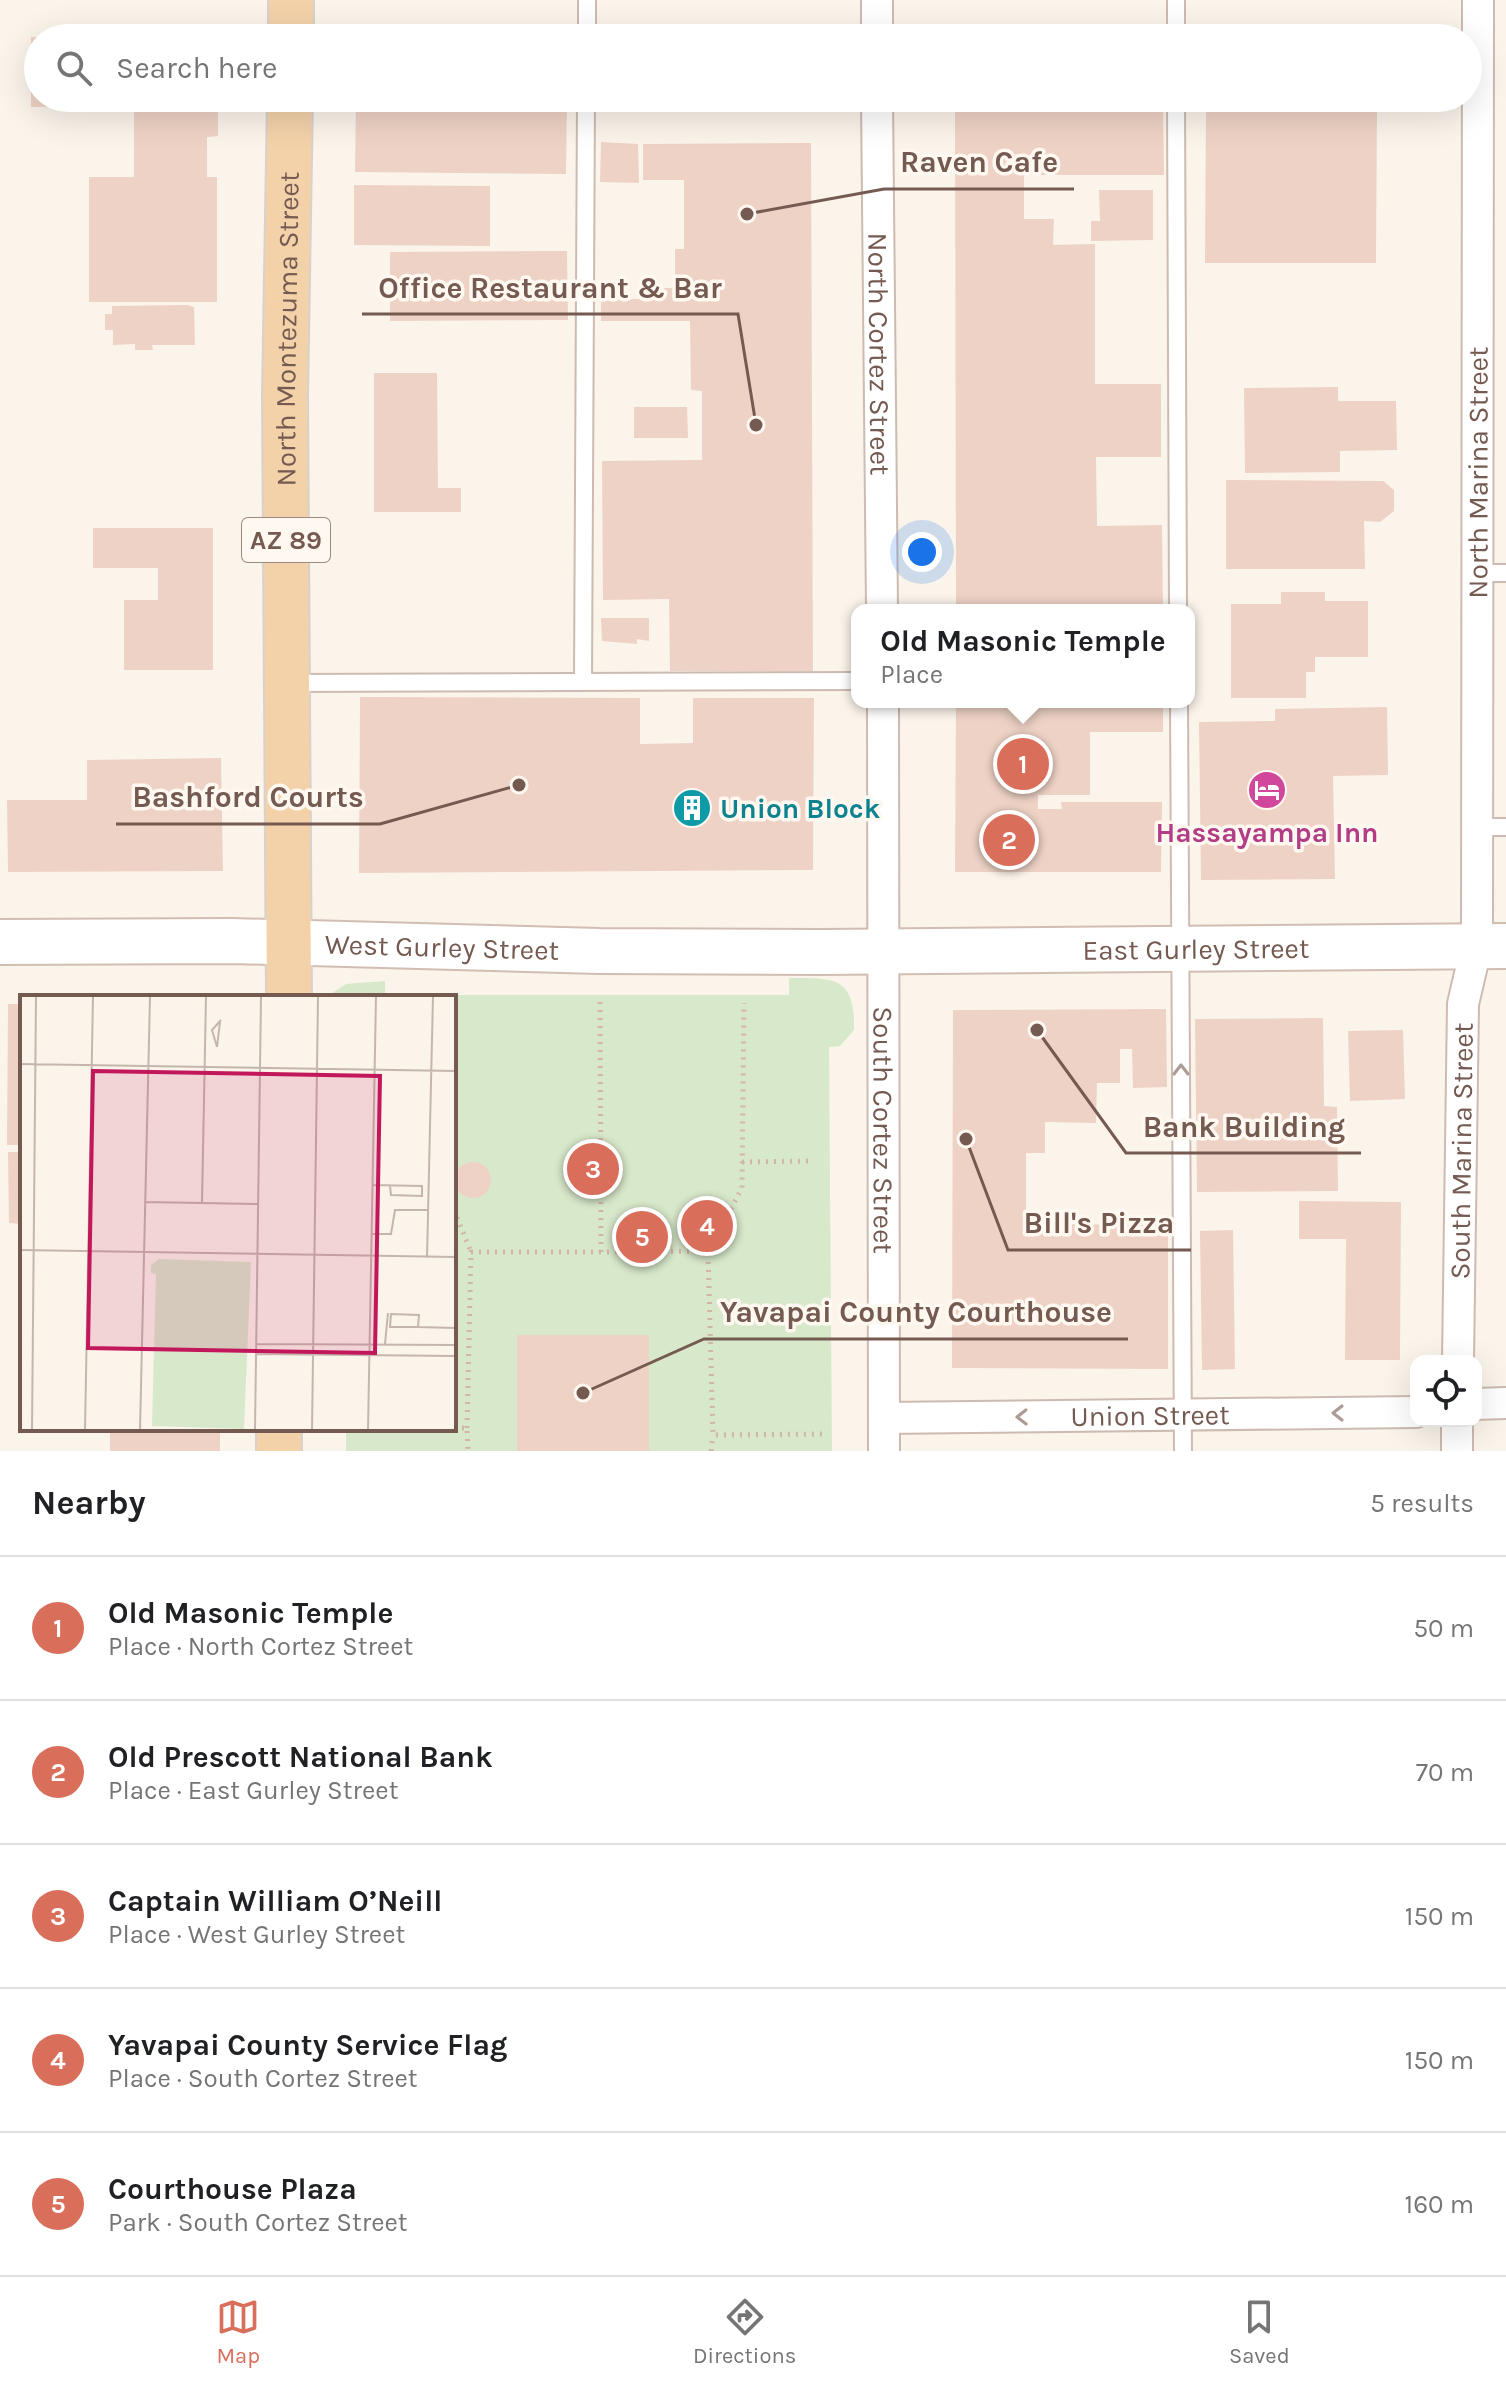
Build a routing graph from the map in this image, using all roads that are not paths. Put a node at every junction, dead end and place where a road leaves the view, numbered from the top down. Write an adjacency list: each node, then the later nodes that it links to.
1 (291, 0): 6 (main road)
2 (587, 0): 7 (lane)
3 (877, 0): 8 (street)
4 (1176, 0): 9 (lane)
5 (1478, 0): 10 (street, North Marina Street)
6 (291, 24)
7 (587, 24)
8 (877, 24)
9 (1176, 24)
10 (1479, 24)
11 (290, 112): 21 (main road, North Montezuma Street / AZ 89)
12 (586, 112): 20 (lane)
13 (877, 112): 17 (street, North Cortez Street)
14 (1176, 112): 18 (lane)
15 (1481, 112): 16 (street, North Marina Street)
16 (1492, 573): 24 (street, North Marina Street)
17 (882, 604)
18 (1178, 604)
19 (851, 681): 20 (lane)
20 (583, 682): 21 (lane)
21 (286, 683): 26 (main road, North Montezuma Street / AZ 89)
22 (883, 708): 29 (street)
23 (1179, 708): 28 (lane)
24 (1492, 827): 27 (street, North Marina Street)
25 (0, 942): 26 (main road, West Gurley Street)
26 (289, 943): 29 (main road, West Gurley Street); 30 (main road, AZ 89)
27 (1492, 945): 28 (main road, East Gurley Street); 31 (street, South Marina Street)
28 (1180, 948): 29 (main road, East Gurley Street); 35 (lane, one-way to 28)
29 (885, 952): 36 (street, South Cortez Street)
30 (289, 995)
31 (1458, 1355)
32 (1506, 1403): 33 (street)
33 (1482, 1404)
34 (1410, 1412): 35 (street, Union Street, one-way to 35)
35 (1183, 1414): 36 (street, Union Street, one-way to 36); 39 (lane)
36 (884, 1418): 38 (street, South Cortez Street)
37 (1457, 1427): 40 (street)
38 (884, 1451)
39 (1183, 1451)
40 (1457, 1451)

